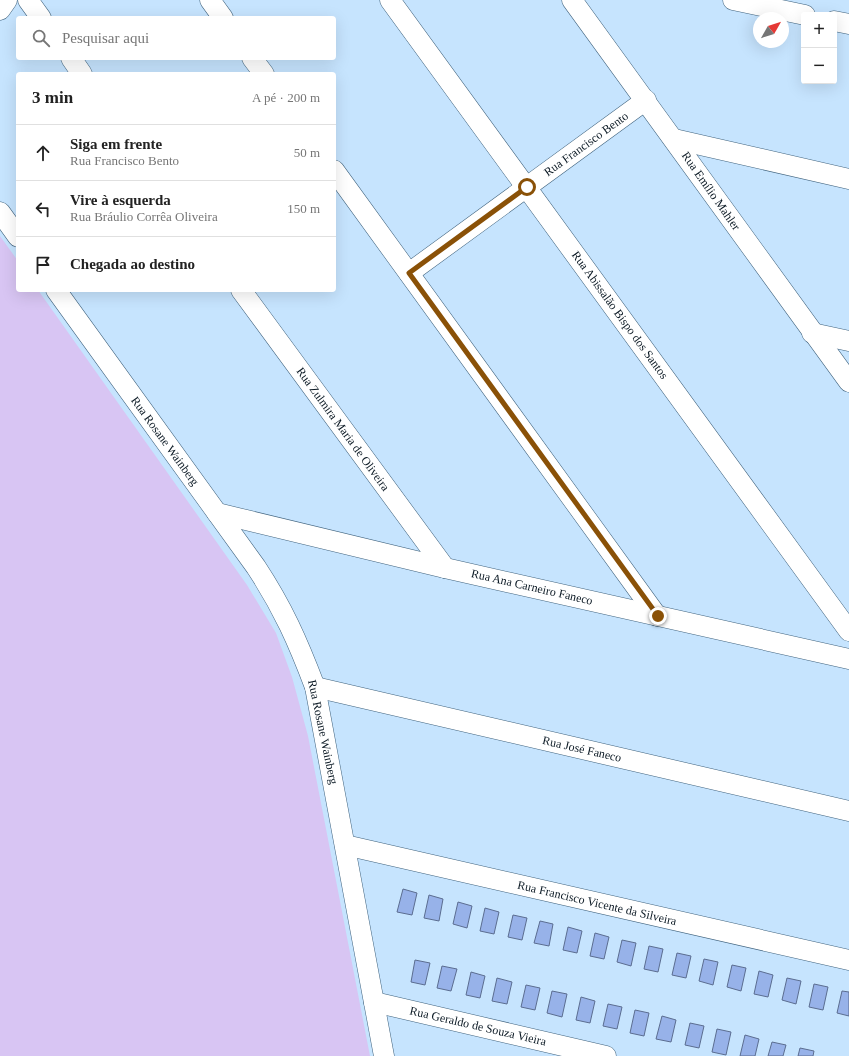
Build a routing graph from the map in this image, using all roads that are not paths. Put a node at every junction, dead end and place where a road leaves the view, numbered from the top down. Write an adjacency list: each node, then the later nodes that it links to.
1 (7, 0): 7 (street)
2 (28, 0): 9 (street)
3 (210, 0): 10 (street)
4 (390, 0): 21 (street, Rua Abissalão Bispo dos Santos)
5 (572, 0): 17 (street, Rua Emílio Mahler)
6 (733, 0): 8 (street)
7 (0, 10)
8 (801, 14)
9 (40, 16)
10 (222, 16)
11 (837, 22): 12 (street)
12 (849, 24)
13 (72, 60): 15 (street)
14 (254, 60): 16 (street)
15 (81, 72)
16 (262, 72)
17 (646, 100): 18 (street, Rua Emílio Mahler); 21 (street, Rua Francisco Bento)
18 (674, 139): 20 (street); 27 (street, Rua Emílio Mahler)
19 (336, 173): 24 (street)
20 (849, 179)
21 (527, 187): 24 (street, Rua Francisco Bento); 33 (street, Rua Abissalão Bispo dos Santos)
22 (0, 212): 23 (street)
23 (16, 234)
24 (409, 273): 32 (street)
25 (57, 292): 30 (street, Rua Rosane Wainberg)
26 (242, 292): 31 (street, Rua Zulmira Maria de Oliveira)
27 (812, 333): 28 (street); 29 (street, Rua Emílio Mahler)
28 (849, 341)
29 (849, 382)
30 (217, 513): 31 (street, Rua Ana Carneiro Faneco); 35 (street, Rua Rosane Wainberg)
31 (445, 568): 32 (street, Rua Ana Carneiro Faneco)
32 (658, 616): 34 (street, Rua Ana Carneiro Faneco)
33 (849, 631)
34 (849, 659)
35 (315, 687): 36 (street, Rua José Faneco); 37 (street, Rua Rosane Wainberg)
36 (849, 811)
37 (345, 845): 38 (street, Rua Francisco Vicente da Silveira); 39 (street, Rua Rosane Wainberg)
38 (849, 960)
39 (374, 1002): 40 (street, Rua Rosane Wainberg); 41 (street, Rua Geraldo de Souza Vieira)
40 (384, 1056)
41 (606, 1056)

